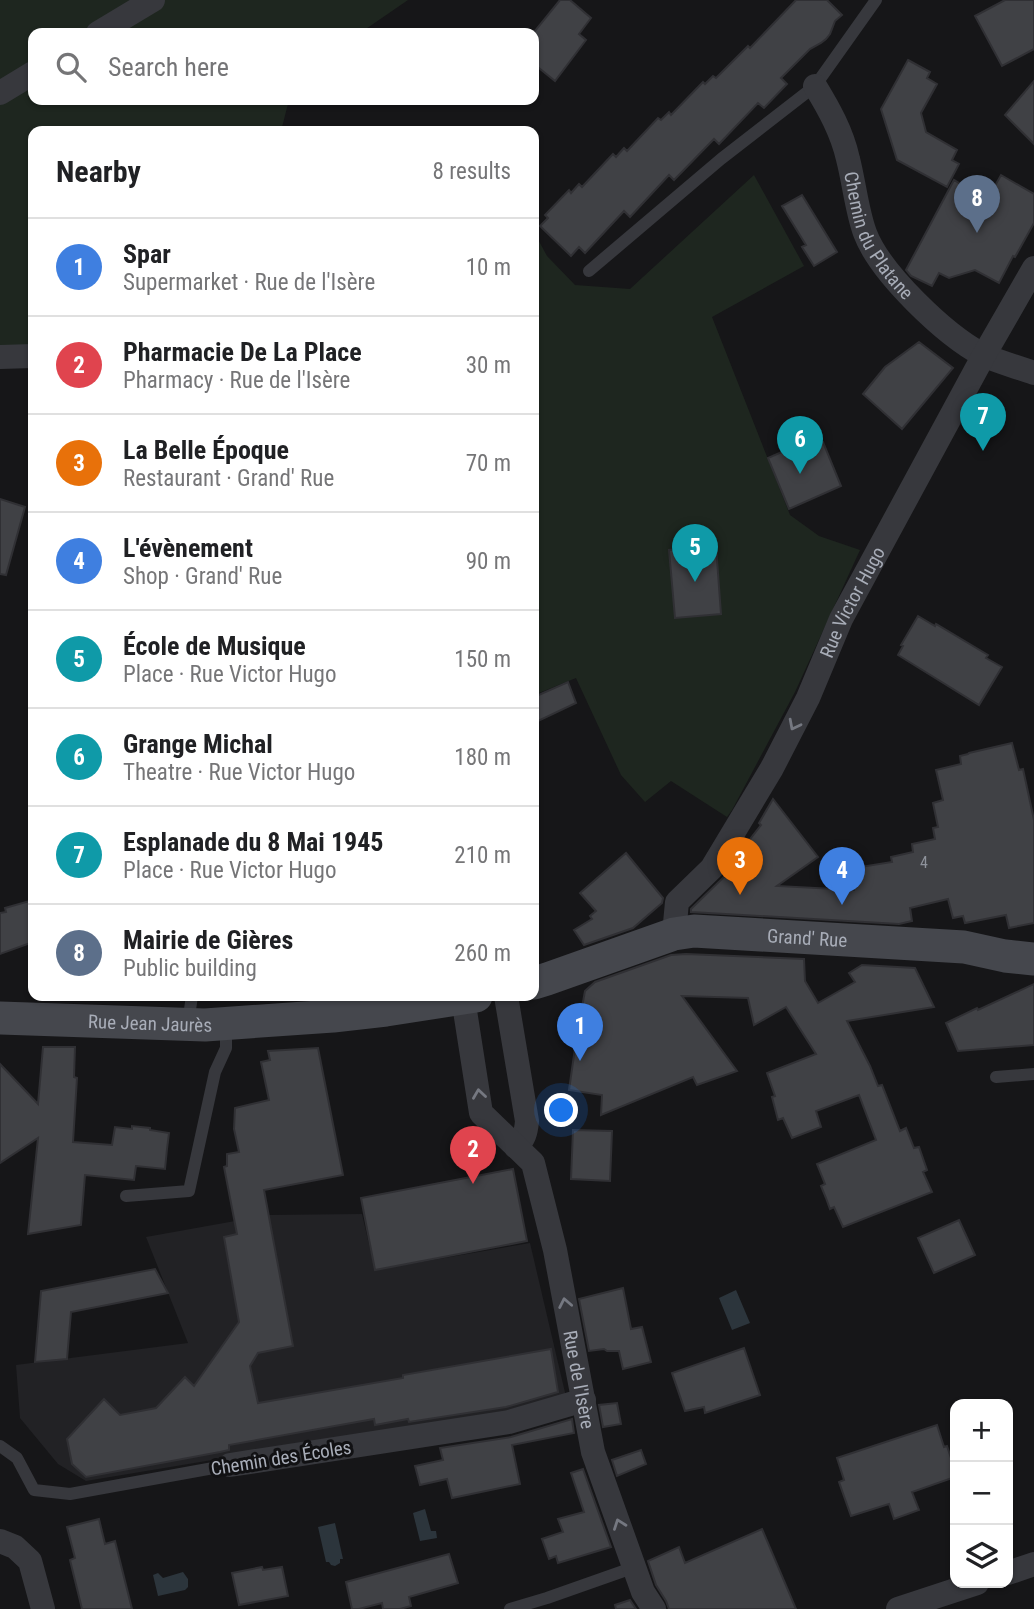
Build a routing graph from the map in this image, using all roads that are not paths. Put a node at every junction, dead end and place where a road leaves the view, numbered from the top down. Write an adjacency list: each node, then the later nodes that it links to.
1 (153, 0): 3 (street)
2 (877, 0): 5 (lane)
3 (106, 28)
4 (28, 76): 6 (street)
5 (815, 86): 8 (lane); 9 (street, Chemin du Platane)
6 (0, 93)
7 (1034, 268): 9 (street, Rue Victor Hugo)
8 (589, 271)
9 (984, 355): 12 (street, Chemin du Platane); 13 (street, Rue Victor Hugo, one-way to 13)
10 (28, 356): 11 (street)
11 (0, 357)
12 (1034, 373)
13 (674, 934): 14 (main road, Grand' Rue); 15 (main road, Grand' Rue)
14 (1034, 959)
15 (539, 981)
16 (444, 1001): 21 (main road, Rue Jean Jaurès)
17 (470, 1001): 24 (street, Rue de l'Isère, one-way to 17)
18 (507, 1001): 24 (street)
19 (190, 1010): 20 (main road, Rue Jean Jaurès); 21 (main road, Rue Jean Jaurès)
20 (0, 1018)
21 (226, 1024): 25 (lane)
22 (1034, 1074): 23 (lane)
23 (996, 1077)
24 (516, 1147): 26 (street, Rue de l'Isère, one-way to 24)
25 (126, 1196)
26 (583, 1400): 28 (street, Chemin des Écoles); 31 (street, Rue de l'Isère, one-way to 26)
27 (0, 1446): 28 (lane, Chemin des Écoles)
28 (230, 1465)
29 (0, 1541): 34 (street)
30 (1034, 1564): 32 (street)
31 (635, 1567): 35 (lane); 36 (street, Rue de l'Isère)
32 (1013, 1571)
33 (962, 1588): 37 (street)
34 (43, 1609)
35 (510, 1609)
36 (654, 1609)
37 (898, 1609)

